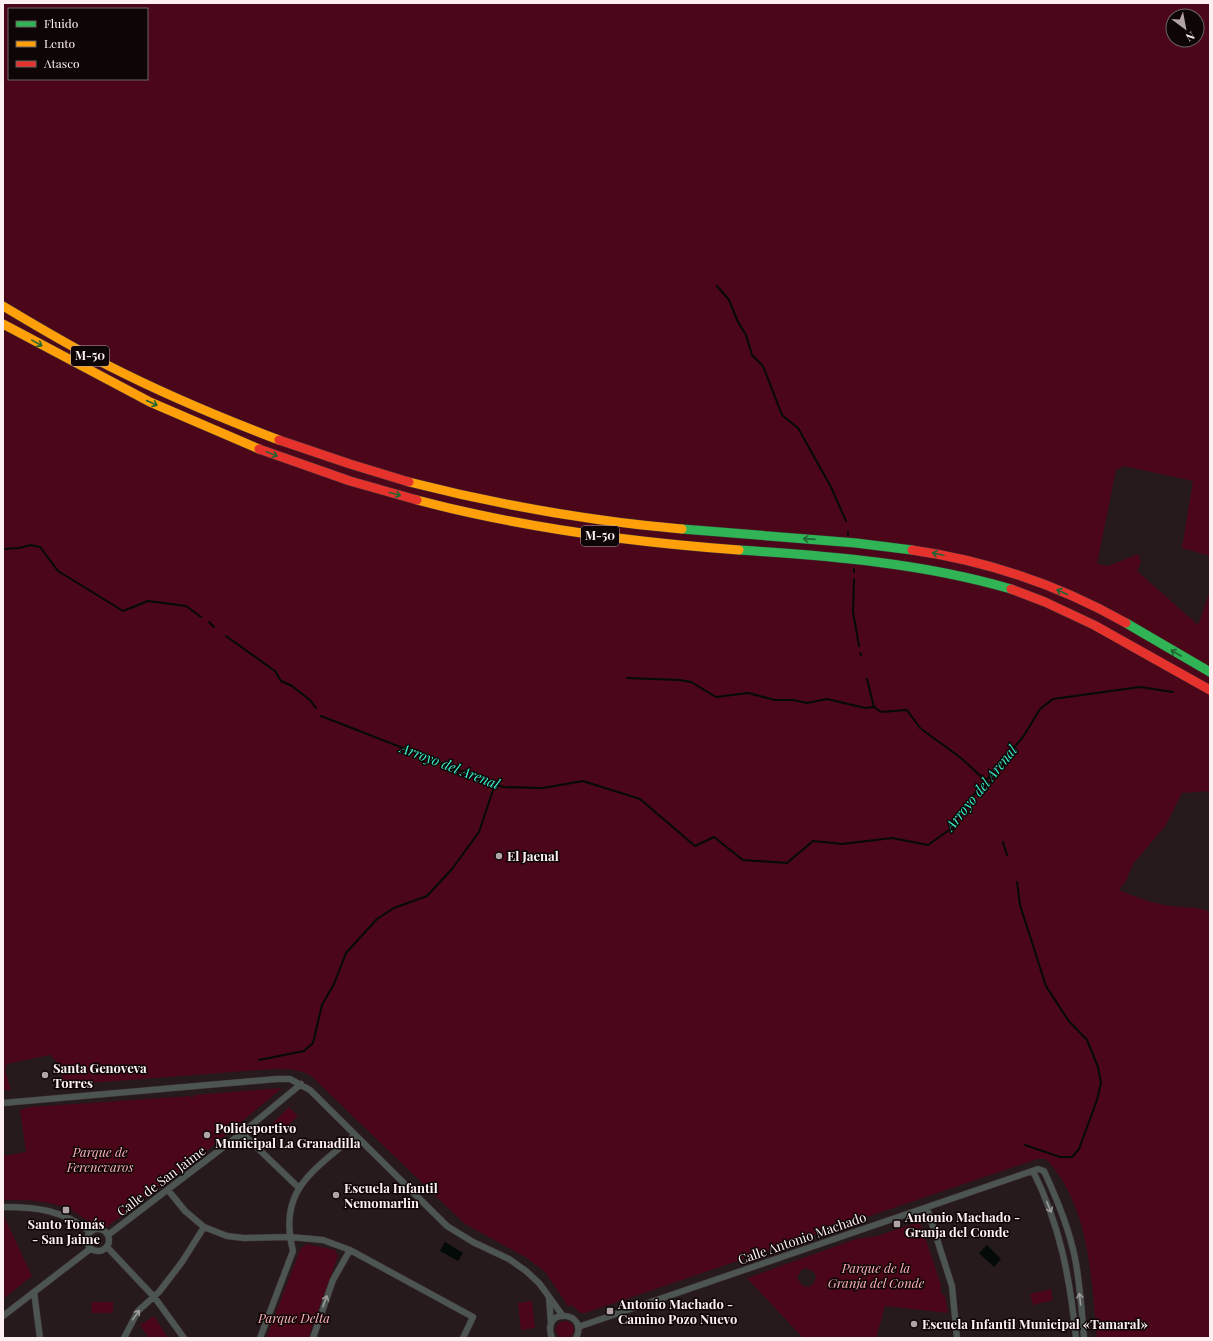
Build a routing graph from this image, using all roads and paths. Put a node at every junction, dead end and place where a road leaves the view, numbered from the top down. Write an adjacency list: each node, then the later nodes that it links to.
1 (3, 300): 4 (highway)
2 (3, 306): 4 (highway, M-50)
3 (3, 324): 6 (highway, M-50, one-way to 6)
4 (37, 326): 5 (highway, M-50, one-way to 4)
5 (1210, 672)
6 (1210, 690)
7 (301, 1084): 8 (street); 9 (street, Calle de San Jaime); 10 (street)
8 (3, 1103)
9 (242, 1133): 14 (street); 15 (street, Calle de San Jaime)
10 (355, 1136): 14 (street); 26 (street)
11 (1033, 1171): 12 (street); 13 (street); 17 (street, Calle Antonio Machado)
12 (1044, 1173): 13 (street); 43 (street, one-way to 12)
13 (1037, 1179): 42 (street, one-way to 42)
14 (298, 1187): 21 (street)
15 (168, 1190): 18 (street); 20 (street, Calle de San Jaime)
16 (3, 1207): 19 (street)
17 (927, 1208): 31 (street, Calle Antonio Machado); 41 (street)
18 (204, 1227): 21 (street); 27 (street)
19 (90, 1232): 20 (street); 23 (street)
20 (108, 1236): 22 (street)
21 (290, 1237): 24 (street); 35 (street)
22 (107, 1247): 23 (street); 27 (street)
23 (90, 1249): 25 (street)
24 (350, 1250): 36 (street, one-way to 24); 37 (street)
25 (34, 1292): 28 (street); 32 (street)
26 (549, 1297): 29 (street); 30 (street)
27 (155, 1298): 33 (street, one-way to 27); 34 (street)
28 (3, 1316)
29 (563, 1316): 30 (street); 31 (street)
30 (550, 1327): 38 (street); 39 (street)
31 (578, 1327): 40 (street)
32 (40, 1338)
33 (124, 1338)
34 (184, 1338)
35 (260, 1338)
36 (313, 1338)
37 (463, 1338)
38 (545, 1338)
39 (552, 1338)
40 (576, 1338)
41 (957, 1338)
42 (1076, 1338)
43 (1084, 1338)

